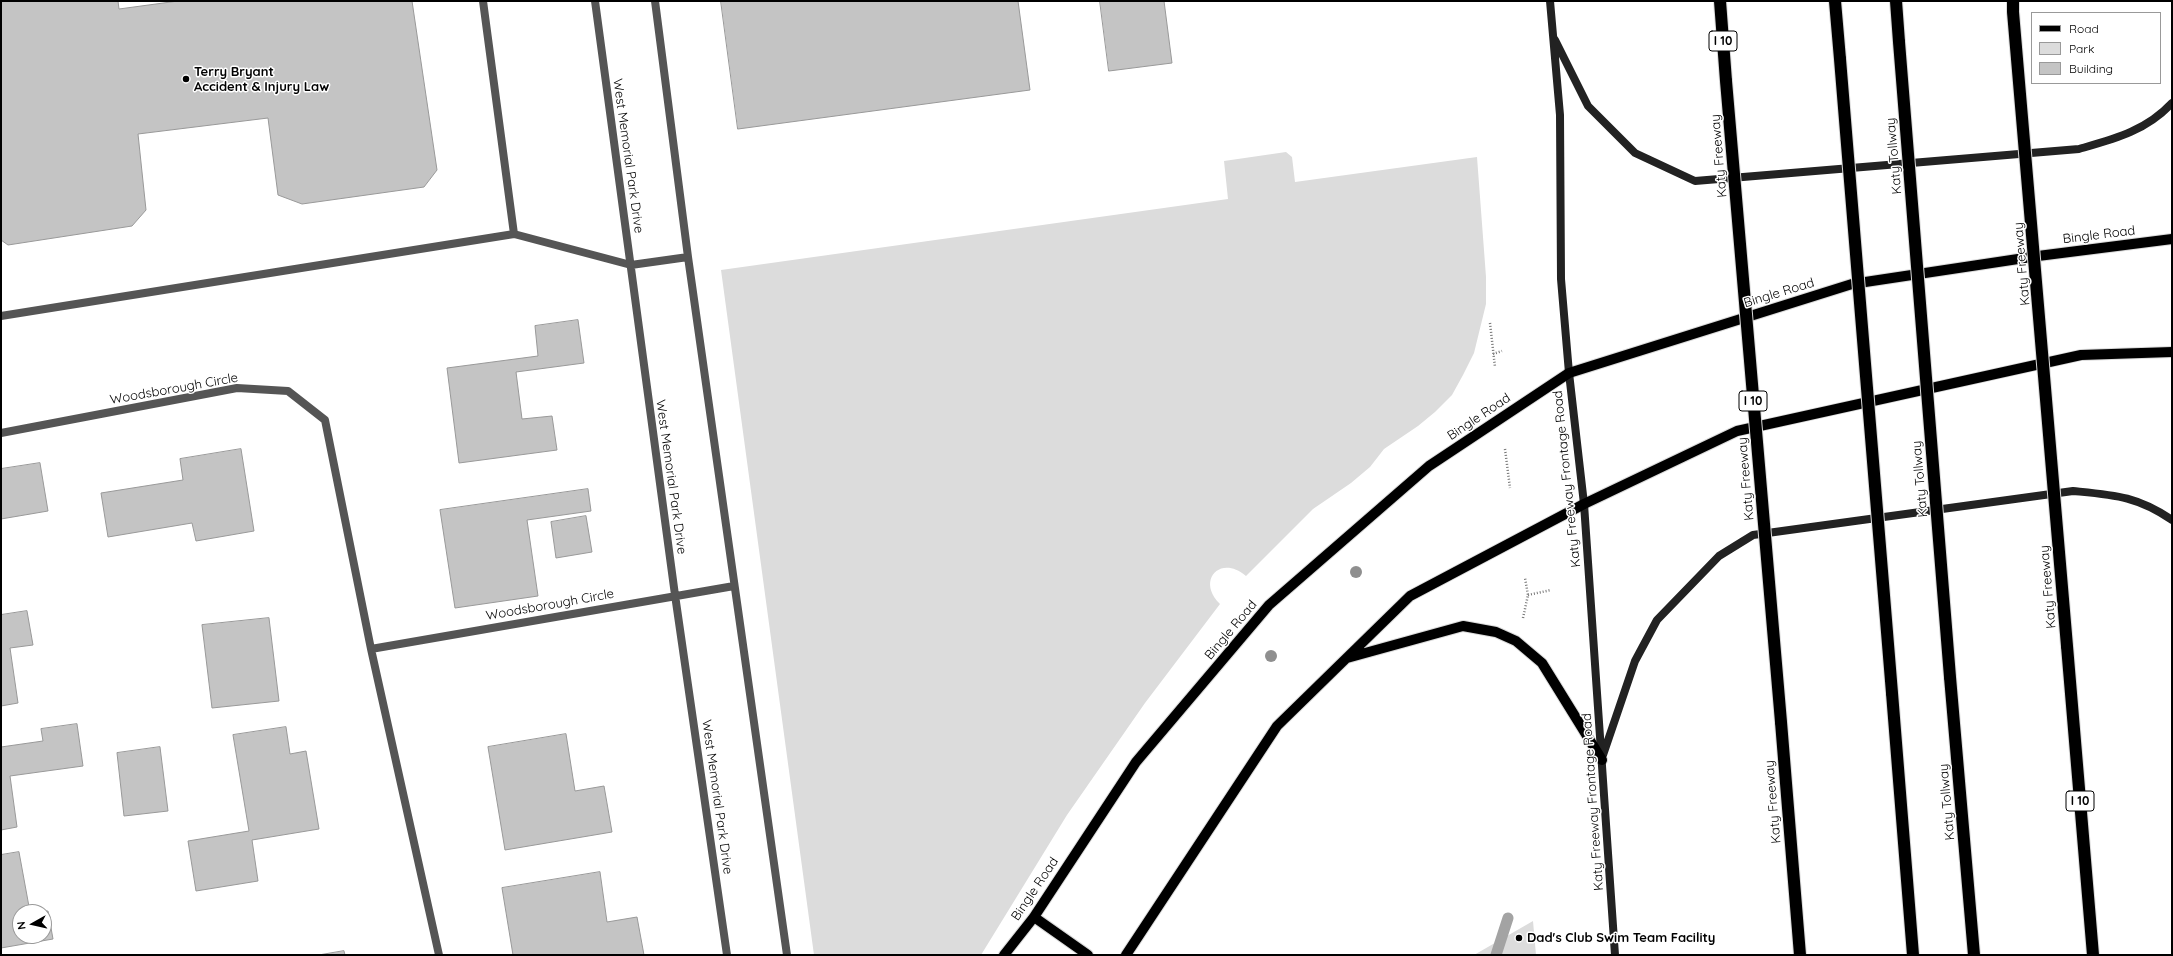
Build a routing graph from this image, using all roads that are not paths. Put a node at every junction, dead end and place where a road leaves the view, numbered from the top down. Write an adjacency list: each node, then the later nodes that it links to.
1 (484, 1): 11 (street)
2 (595, 1): 14 (street, West Memorial Park Drive)
3 (655, 1): 13 (street)
4 (1550, 1): 9 (main road, Katy Freeway Frontage Road)
5 (1720, 1): 34 (highway, Katy Freeway / I 10, bridge)
6 (1835, 1): 35 (highway, bridge)
7 (1896, 1): 36 (highway, Katy Tollway, bridge)
8 (2013, 6): 37 (highway, Katy Freeway / I 10, bridge)
9 (1553, 35): 10 (main road); 17 (main road, Katy Freeway Frontage Road)
10 (2172, 103)
11 (514, 234): 14 (street); 15 (street)
12 (2172, 239): 17 (main road, Bingle Road)
13 (688, 257): 14 (street); 21 (street)
14 (631, 265): 22 (street, West Memorial Park Drive)
15 (1, 316)
16 (2172, 352): 19 (main road)
17 (1568, 373): 19 (main road, Katy Freeway Frontage Road); 26 (main road, Bingle Road)
18 (1, 432): 23 (street, Woodsborough Circle)
19 (1584, 504): 24 (main road); 25 (main road, Katy Freeway Frontage Road)
20 (2172, 520): 25 (main road)
21 (734, 586): 22 (street, Woodsborough Circle); 29 (street)
22 (675, 595): 23 (street, Woodsborough Circle); 28 (street, West Memorial Park Drive)
23 (371, 649): 27 (street, Woodsborough Circle)
24 (1346, 659): 25 (main road); 32 (main road)
25 (1602, 760): 33 (main road, Katy Freeway Frontage Road)
26 (1034, 917): 30 (main road, Bingle Road); 31 (main road)
27 (439, 955)
28 (727, 955)
29 (787, 955)
30 (1004, 955)
31 (1088, 955)
32 (1126, 955)
33 (1615, 955)
34 (1800, 955)
35 (1913, 955)
36 (1974, 955)
37 (2093, 955)

